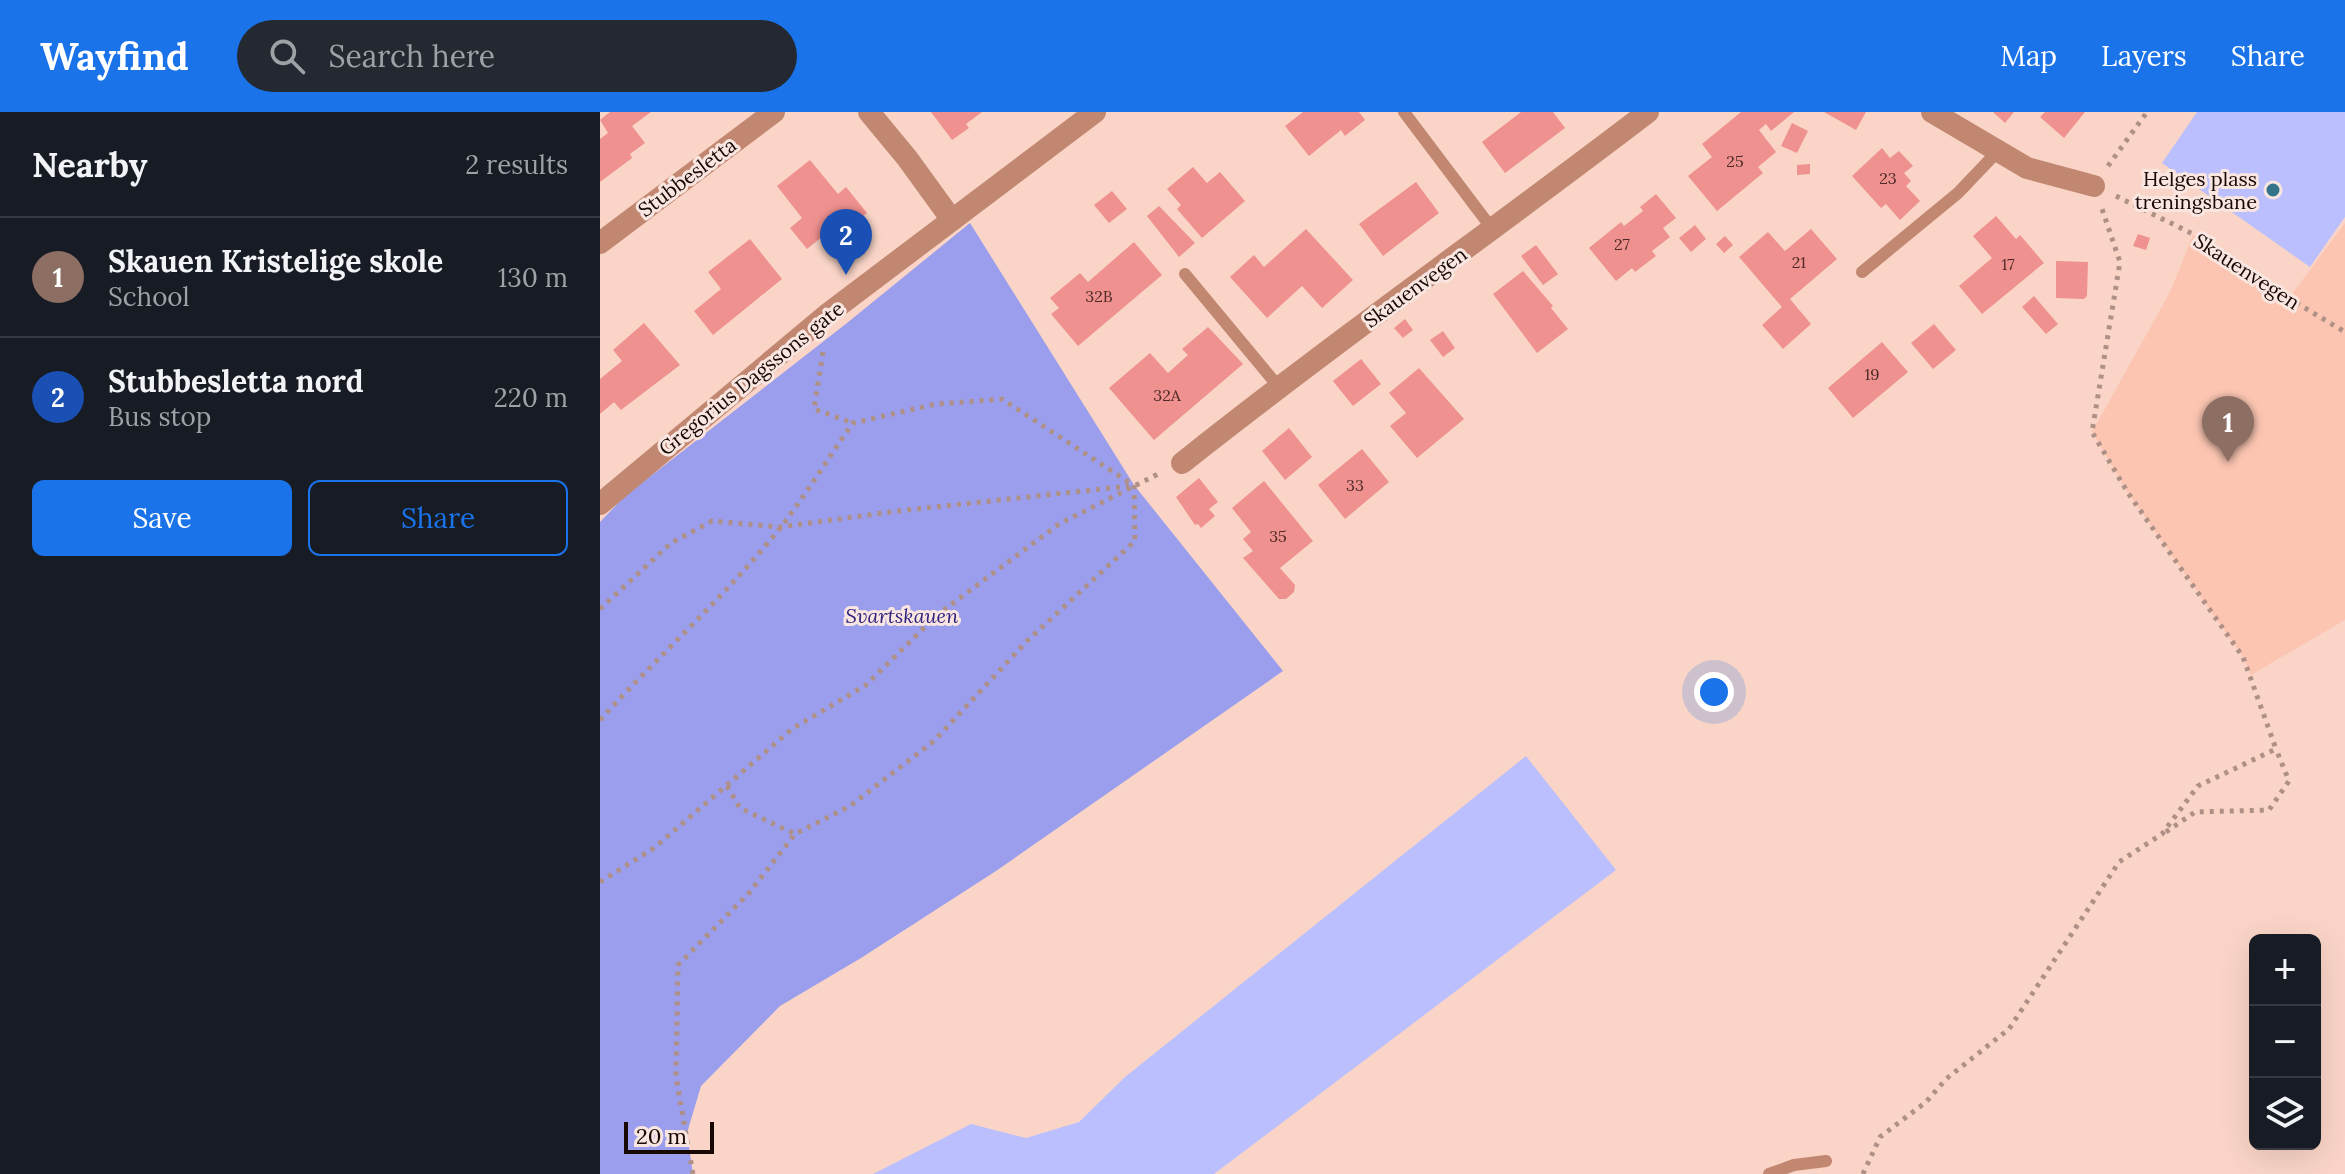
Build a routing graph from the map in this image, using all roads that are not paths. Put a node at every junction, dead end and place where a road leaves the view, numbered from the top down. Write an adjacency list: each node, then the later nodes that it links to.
1 (774, 112): 11 (street, Stubbesletta)
2 (869, 112): 9 (street)
3 (1095, 112): 9 (street, Gregorius Dagssons gate)
4 (1404, 112): 10 (lane)
5 (1648, 112): 10 (street, Skauenvegen)
6 (1932, 112): 7 (street)
7 (1998, 151): 8 (street); 12 (lane)
8 (2094, 186)
9 (952, 220): 16 (street, Gregorius Dagssons gate)
10 (1493, 230): 14 (street, Skauenvegen)
11 (600, 243)
12 (1862, 272)
13 (1185, 274): 14 (lane)
14 (1278, 386): 15 (street, Skauenvegen)
15 (1182, 463)
16 (600, 504)
17 (1826, 1161): 18 (lane)
18 (1769, 1174)

